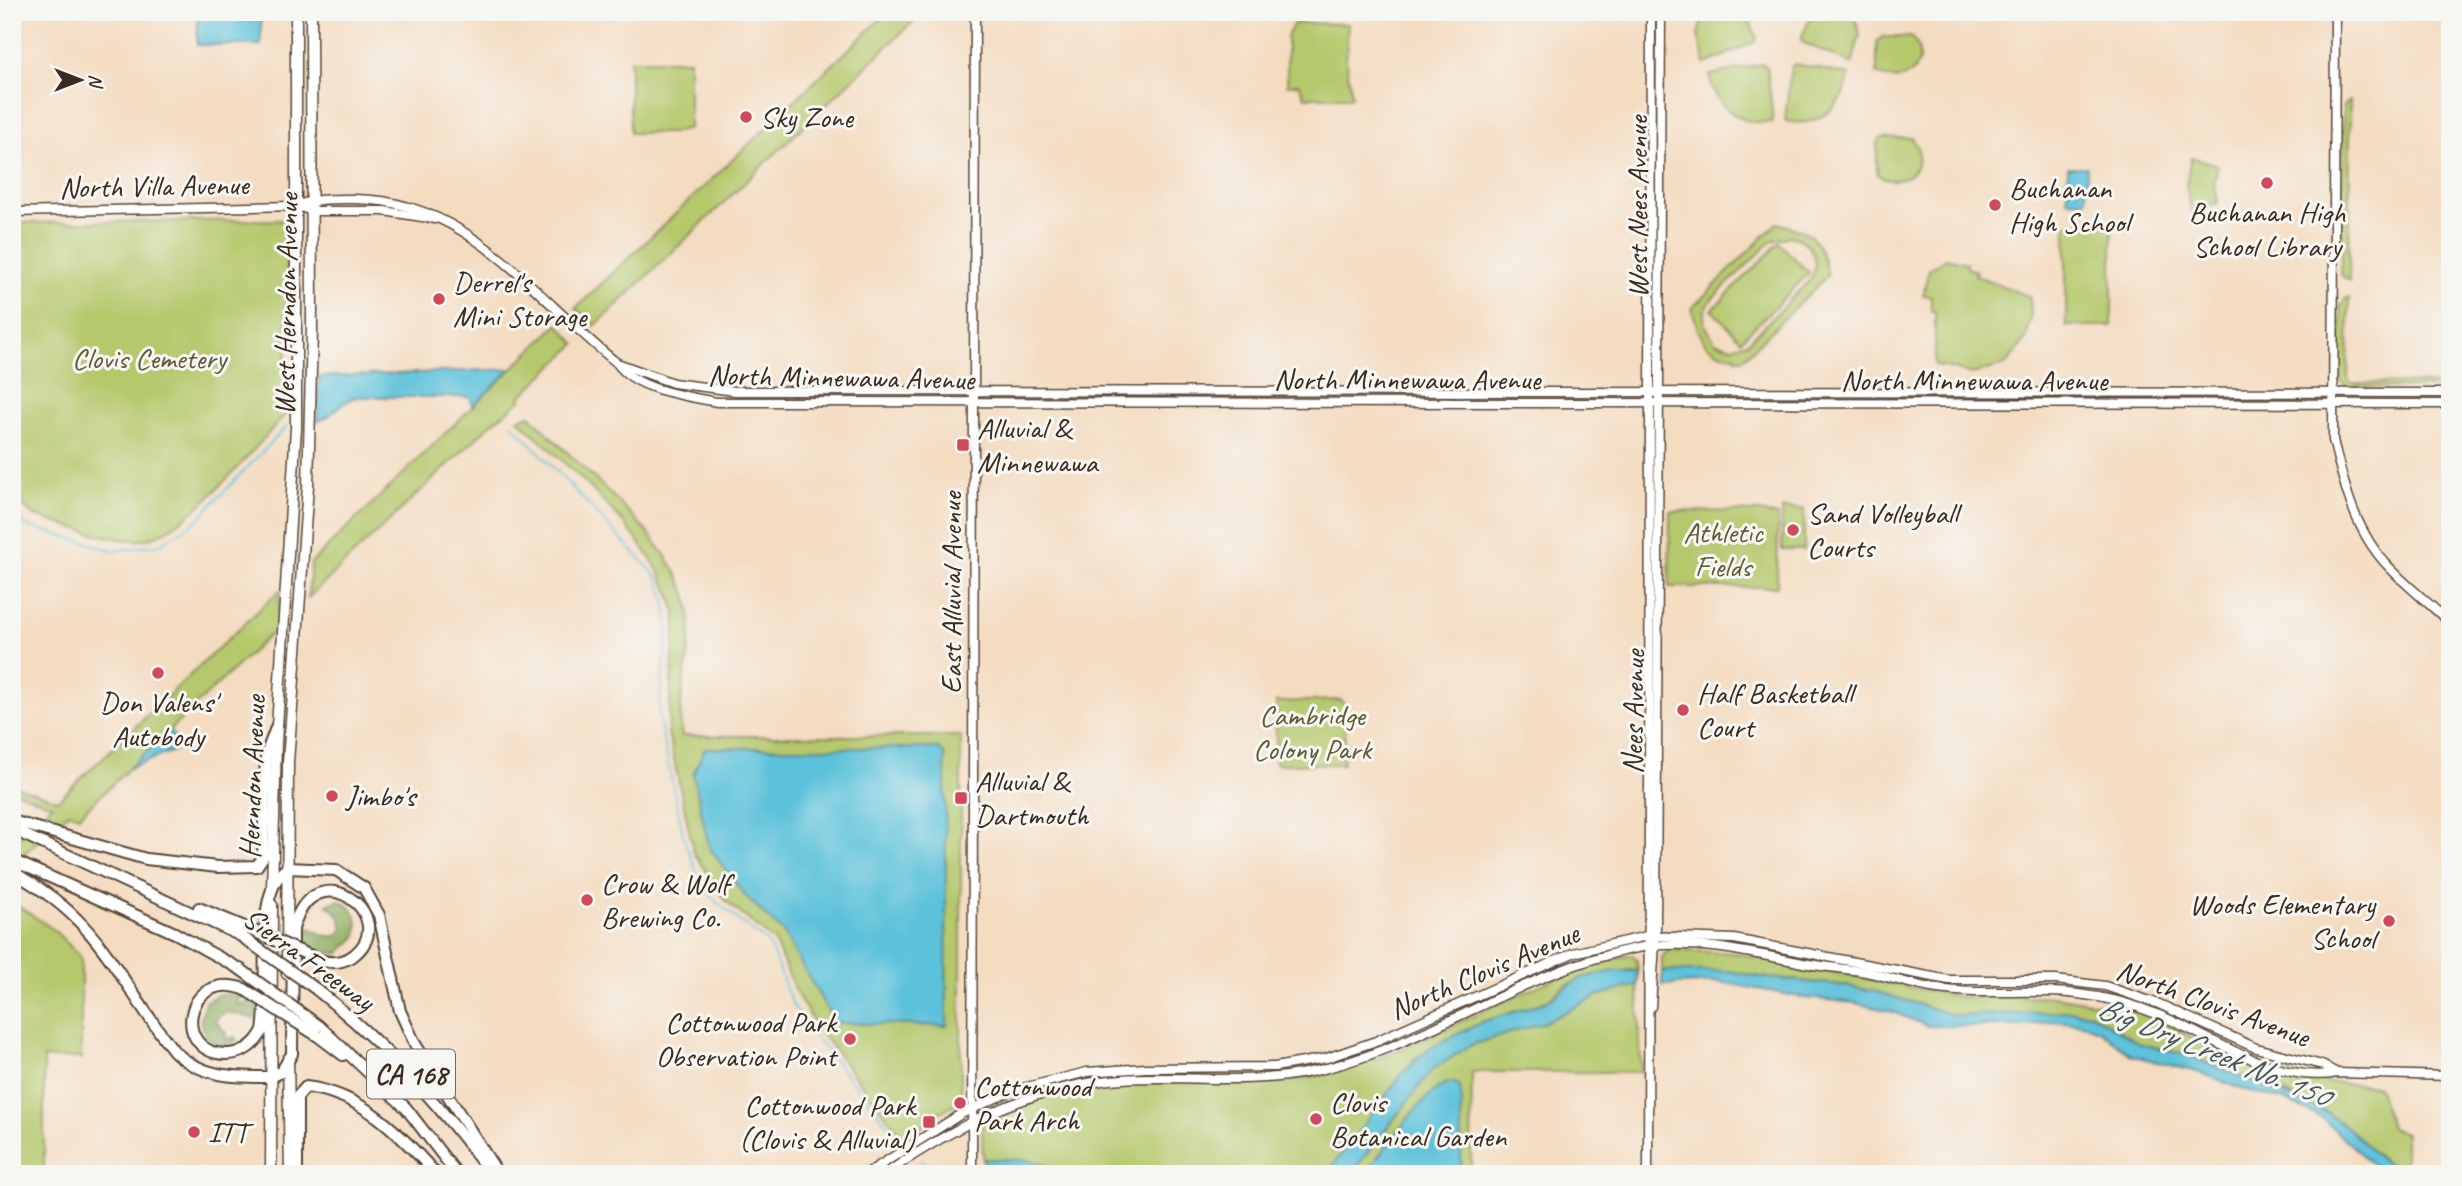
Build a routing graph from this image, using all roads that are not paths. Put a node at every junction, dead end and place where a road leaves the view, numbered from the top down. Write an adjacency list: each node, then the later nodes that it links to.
1 (296, 12): 9 (main road, West Herndon Avenue)
2 (311, 12): 8 (main road, West Herndon Avenue)
3 (975, 12): 15 (main road, East Alluvial Avenue)
4 (1651, 12): 7 (main road, West Nees Avenue)
5 (1661, 12): 12 (main road, West Nees Avenue)
6 (2335, 12): 20 (main road)
7 (1650, 111): 12 (main road); 16 (main road, West Nees Avenue)
8 (313, 199): 9 (main road, North Villa Avenue); 10 (main road, West Herndon Avenue); 13 (main road, North Villa Avenue)
9 (296, 205): 10 (main road, North Villa Avenue); 11 (main road, North Villa Avenue); 28 (main road, West Herndon Avenue)
10 (313, 211): 13 (main road, North Villa Avenue); 29 (main road, West Herndon Avenue)
11 (12, 212)
12 (1660, 215): 17 (main road, West Nees Avenue)
13 (435, 219): 14 (main road, North Villa Avenue)
14 (617, 363): 15 (main road, North Minnewawa Avenue); 22 (main road, North Minnewawa Avenue)
15 (974, 391): 16 (main road, North Minnewawa Avenue); 22 (main road, East Alluvial Avenue)
16 (1649, 391): 17 (main road, North Minnewawa Avenue); 23 (main road, West Nees Avenue)
17 (1658, 392): 18 (main road, North Minnewawa Avenue); 23 (main road, West Nees Avenue)
18 (1818, 392): 19 (main road, North Minnewawa Avenue); 24 (main road)
19 (2168, 393): 20 (main road, North Minnewawa Avenue); 25 (main road)
20 (2332, 393): 21 (main road, North Minnewawa Avenue); 26 (main road)
21 (2450, 393)
22 (974, 402): 23 (main road, North Minnewawa Avenue); 49 (main road, East Alluvial Avenue)
23 (1653, 402): 24 (main road, North Minnewawa Avenue); 40 (main road, Nees Avenue)
24 (1818, 402): 25 (main road, North Minnewawa Avenue)
25 (2082, 403): 26 (main road, North Minnewawa Avenue)
26 (2332, 404): 27 (main road, North Minnewawa Avenue); 30 (main road)
27 (2450, 404)
28 (287, 592): 31 (main road, Herndon Avenue)
29 (300, 596): 35 (main road, Herndon Avenue)
30 (2450, 623)
31 (277, 725): 32 (highway); 38 (main road, Herndon Avenue)
32 (12, 821)
33 (12, 829): 39 (highway, Sierra Freeway / CA 168)
34 (12, 859): 37 (highway, Sierra Freeway / CA 168)
35 (287, 867): 38 (highway); 43 (main road, Herndon Avenue); 57 (highway)
36 (12, 872): 37 (highway)
37 (27, 873): 42 (highway, Sierra Freeway / CA 168, bridge); 47 (highway)
38 (272, 893): 42 (highway, bridge); 47 (main road, Herndon Avenue)
39 (241, 931): 43 (highway, bridge); 56 (highway, Sierra Freeway / CA 168, bridge)
40 (1651, 936): 41 (main road, Nees Avenue); 44 (main road, North Clovis Avenue); 45 (main road, North Clovis Avenue)
41 (1651, 946): 45 (main road, North Clovis Avenue); 48 (main road, North Clovis Avenue); 61 (main road, Nees Avenue)
42 (318, 1031): 55 (highway, Sierra Freeway / CA 168)
43 (288, 1064): 47 (highway); 52 (main road, Herndon Avenue)
44 (1201, 1068): 48 (main road); 49 (main road, North Clovis Avenue)
45 (2337, 1073): 46 (main road, North Clovis Avenue)
46 (2450, 1076)
47 (271, 1077): 51 (main road, Herndon Avenue)
48 (1124, 1079): 50 (main road, North Clovis Avenue)
49 (972, 1108): 50 (main road, East Alluvial Avenue); 58 (main road, North Clovis Avenue)
50 (972, 1120): 59 (main road, North Clovis Avenue); 60 (main road, East Alluvial Avenue)
51 (271, 1174)
52 (290, 1174)
53 (297, 1174): 54 (highway)
54 (436, 1174)
55 (457, 1174)
56 (491, 1174)
57 (498, 1174)
58 (866, 1174)
59 (885, 1174)
60 (972, 1174)
61 (1648, 1174)

